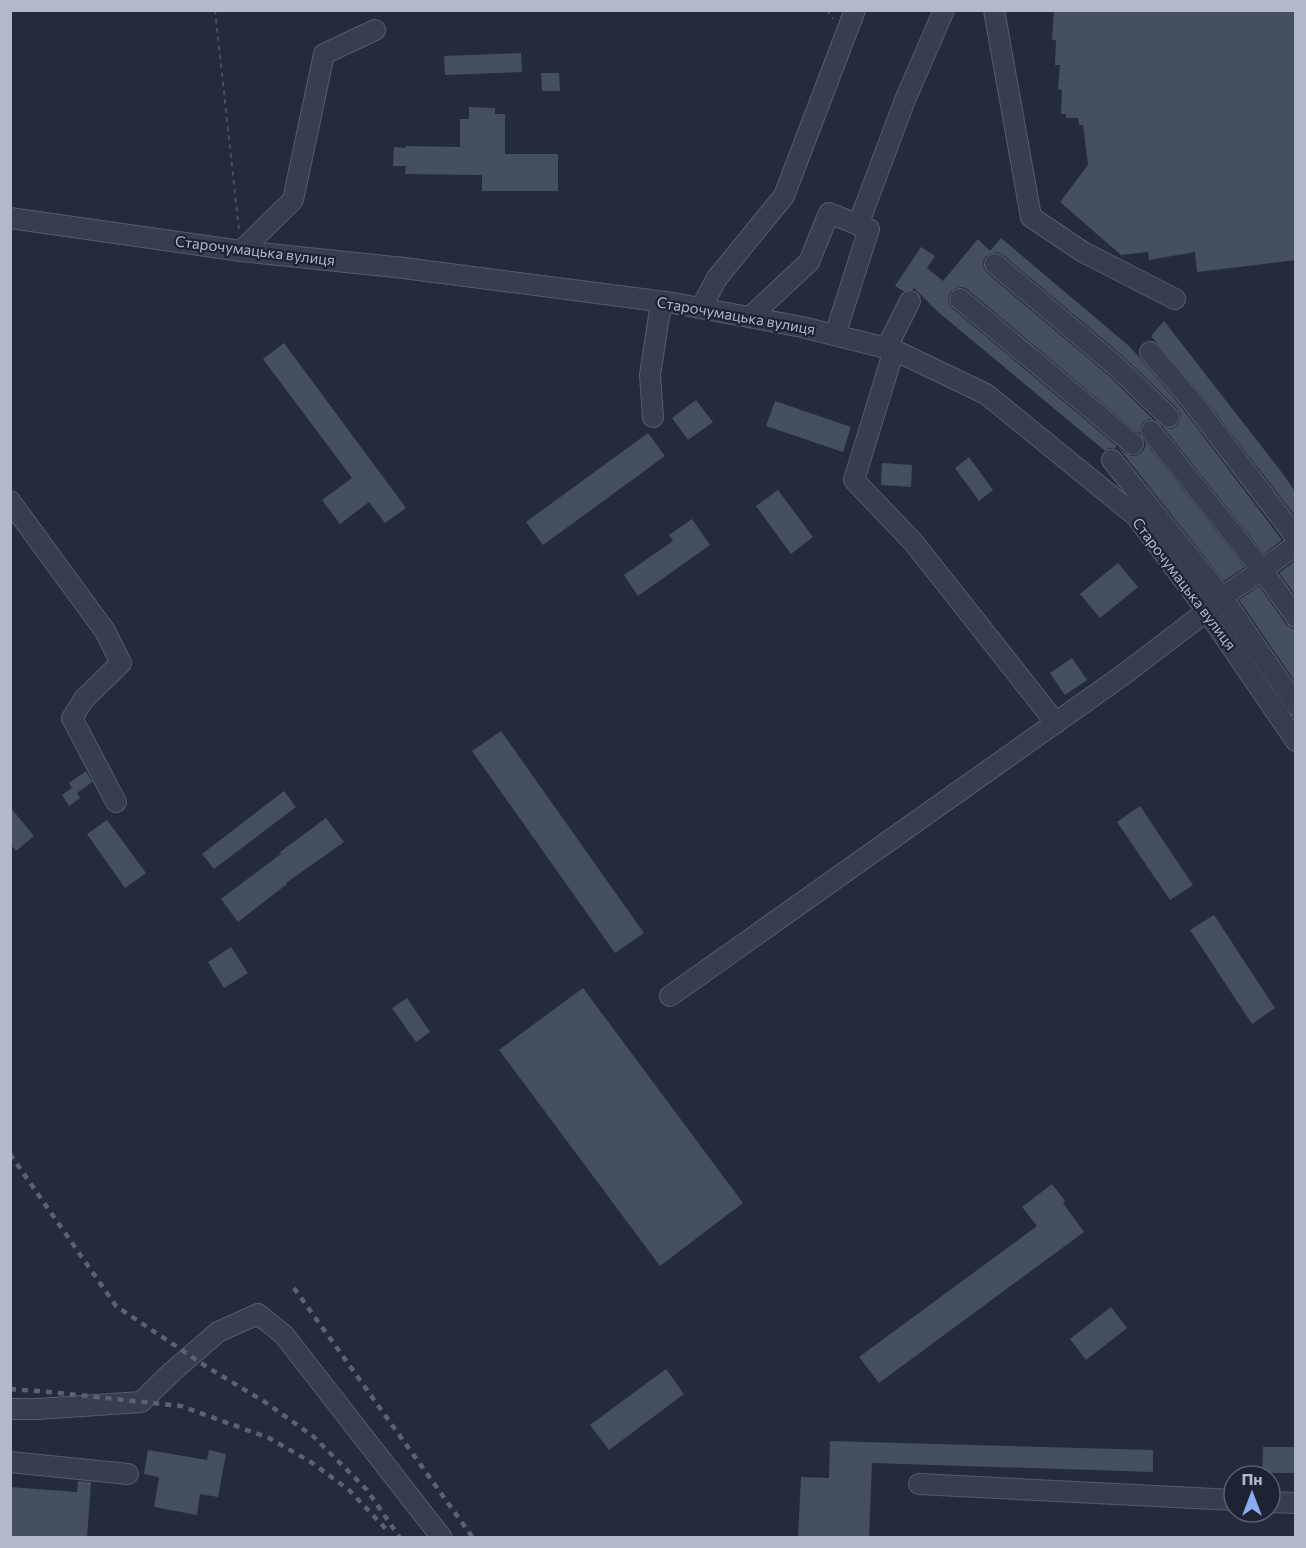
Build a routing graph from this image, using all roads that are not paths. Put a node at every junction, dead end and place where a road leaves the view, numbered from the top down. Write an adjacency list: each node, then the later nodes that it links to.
1 (855, 10): 13 (street)
2 (944, 10): 6 (street)
3 (994, 10): 10 (street)
4 (375, 30): 7 (street)
5 (10, 218): 7 (street, Старочумацька вулиця)
6 (858, 225): 14 (street); 15 (street)
7 (241, 251): 12 (street, Старочумацька вулиця)
8 (995, 264): 20 (street)
9 (960, 298): 22 (street)
10 (1175, 298)
11 (910, 301): 16 (street)
12 (663, 302): 13 (street, Старочумацька вулиця); 19 (street)
13 (701, 308): 14 (street, Старочумацька вулиця)
14 (750, 317): 15 (street, Старочумацька вулиця)
15 (835, 335): 16 (street, Старочумацька вулиця)
16 (890, 350): 24 (street, Старочумацька вулиця); 33 (street)
17 (1150, 352): 18 (street)
18 (1191, 400): 20 (street); 26 (street)
19 (652, 417)
20 (1169, 417): 21 (street)
21 (1151, 431): 22 (street); 28 (street)
22 (1133, 444): 23 (street)
23 (1112, 460): 24 (street); 29 (street)
24 (1089, 478): 30 (street, Старочумацька вулиця)
25 (10, 501): 35 (street)
26 (1296, 539)
27 (1296, 544): 28 (street)
28 (1262, 570): 29 (street); 31 (street)
29 (1222, 597): 32 (street)
30 (1207, 611): 33 (street); 34 (street, Старочумацька вулиця)
31 (1296, 617)
32 (1296, 705)
33 (1056, 723): 36 (street)
34 (1296, 741)
35 (116, 802)
36 (670, 996)
37 (10, 1409): 42 (street)
38 (10, 1462): 39 (street)
39 (128, 1474)
40 (919, 1484): 41 (street)
41 (1222, 1499)
42 (442, 1538)

